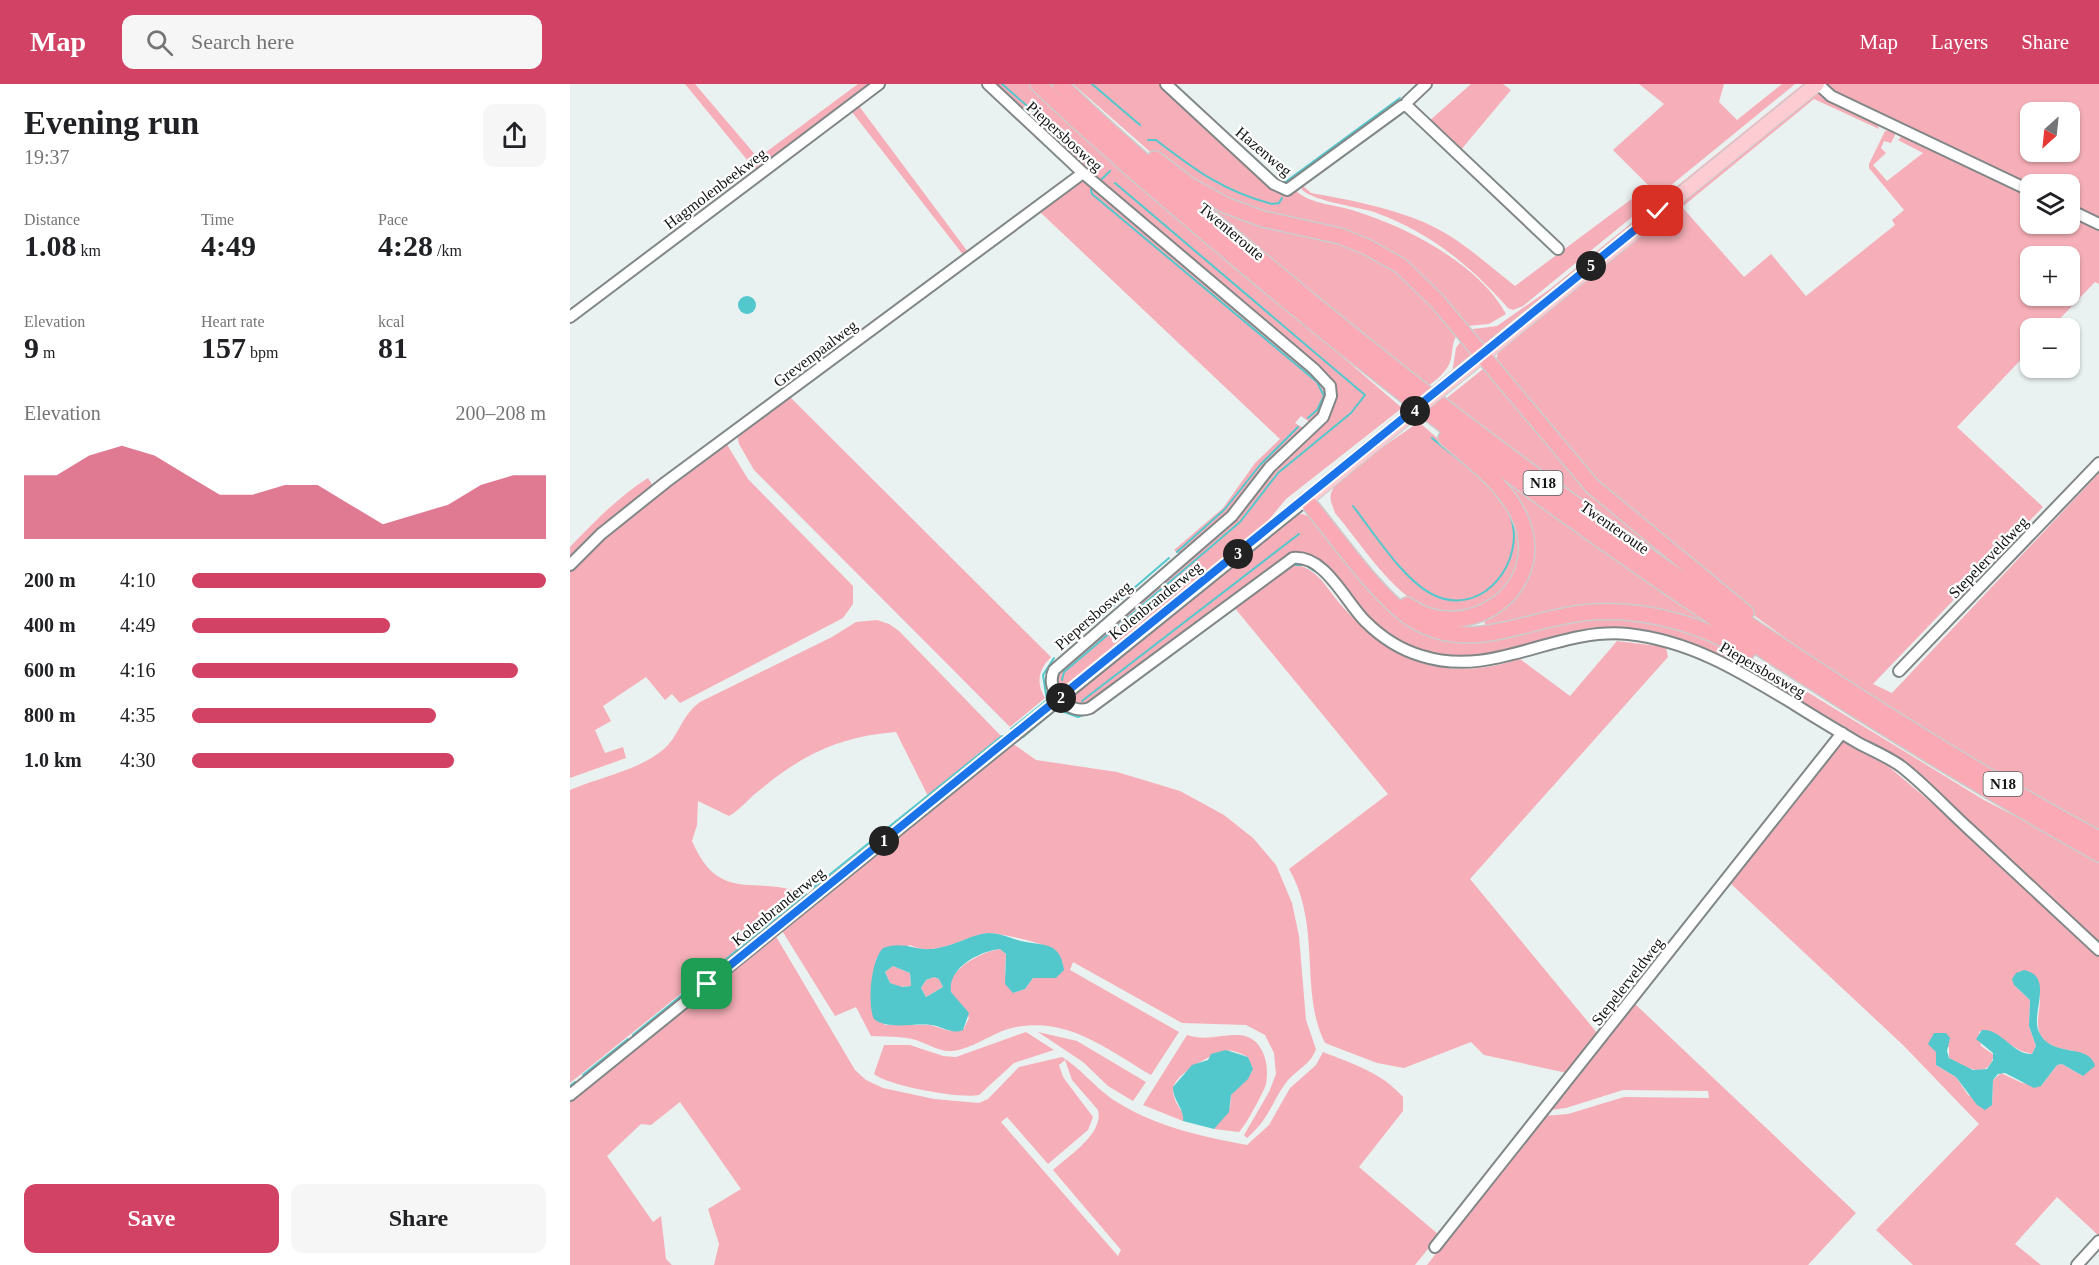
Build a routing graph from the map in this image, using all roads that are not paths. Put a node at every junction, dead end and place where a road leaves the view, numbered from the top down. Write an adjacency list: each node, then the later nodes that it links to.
1 (879, 84): 15 (street, Hagmolenbeekweg)
2 (988, 84): 10 (street, Piepersbosweg)
3 (1038, 84): 17 (highway, Twenteroute / N18)
4 (1060, 84): 8 (highway, Twenteroute / N18)
5 (1166, 84): 9 (street, Hazenweg)
6 (1426, 84): 9 (street)
7 (1818, 84): 11 (street); 16 (main road, Kolenbranderweg)
8 (1076, 100): 16 (highway, N18); 21 (highway, Twenteroute / N18)
9 (1407, 106): 14 (street)
10 (1083, 173): 20 (street, Grevenpaalweg); 23 (street, Piepersbosweg)
11 (2020, 186)
12 (2080, 215): 13 (street)
13 (2099, 224)
14 (1557, 249)
15 (570, 317)
16 (1482, 356): 19 (main road, Kolenbranderweg, bridge); 21 (highway, N18)
17 (1402, 394): 19 (highway, N18); 24 (highway, Twenteroute / N18)
18 (2099, 463): 22 (street, Stepelerveldweg)
19 (1309, 497): 23 (street, Kolenbranderweg); 24 (highway, N18)
20 (570, 565)
21 (1816, 669): 26 (highway, Twenteroute / N18)
22 (1899, 671)
23 (1059, 699): 25 (street, Piepersbosweg); 29 (street, Kolenbranderweg)
24 (1860, 713): 27 (highway, Twenteroute / N18)
25 (1842, 733): 28 (street, Piepersbosweg); 31 (street, Stepelerveldweg)
26 (2099, 839)
27 (2099, 854)
28 (2099, 950)
29 (570, 1095)
30 (2099, 1240): 32 (street)
31 (1435, 1247)
32 (2077, 1265)

